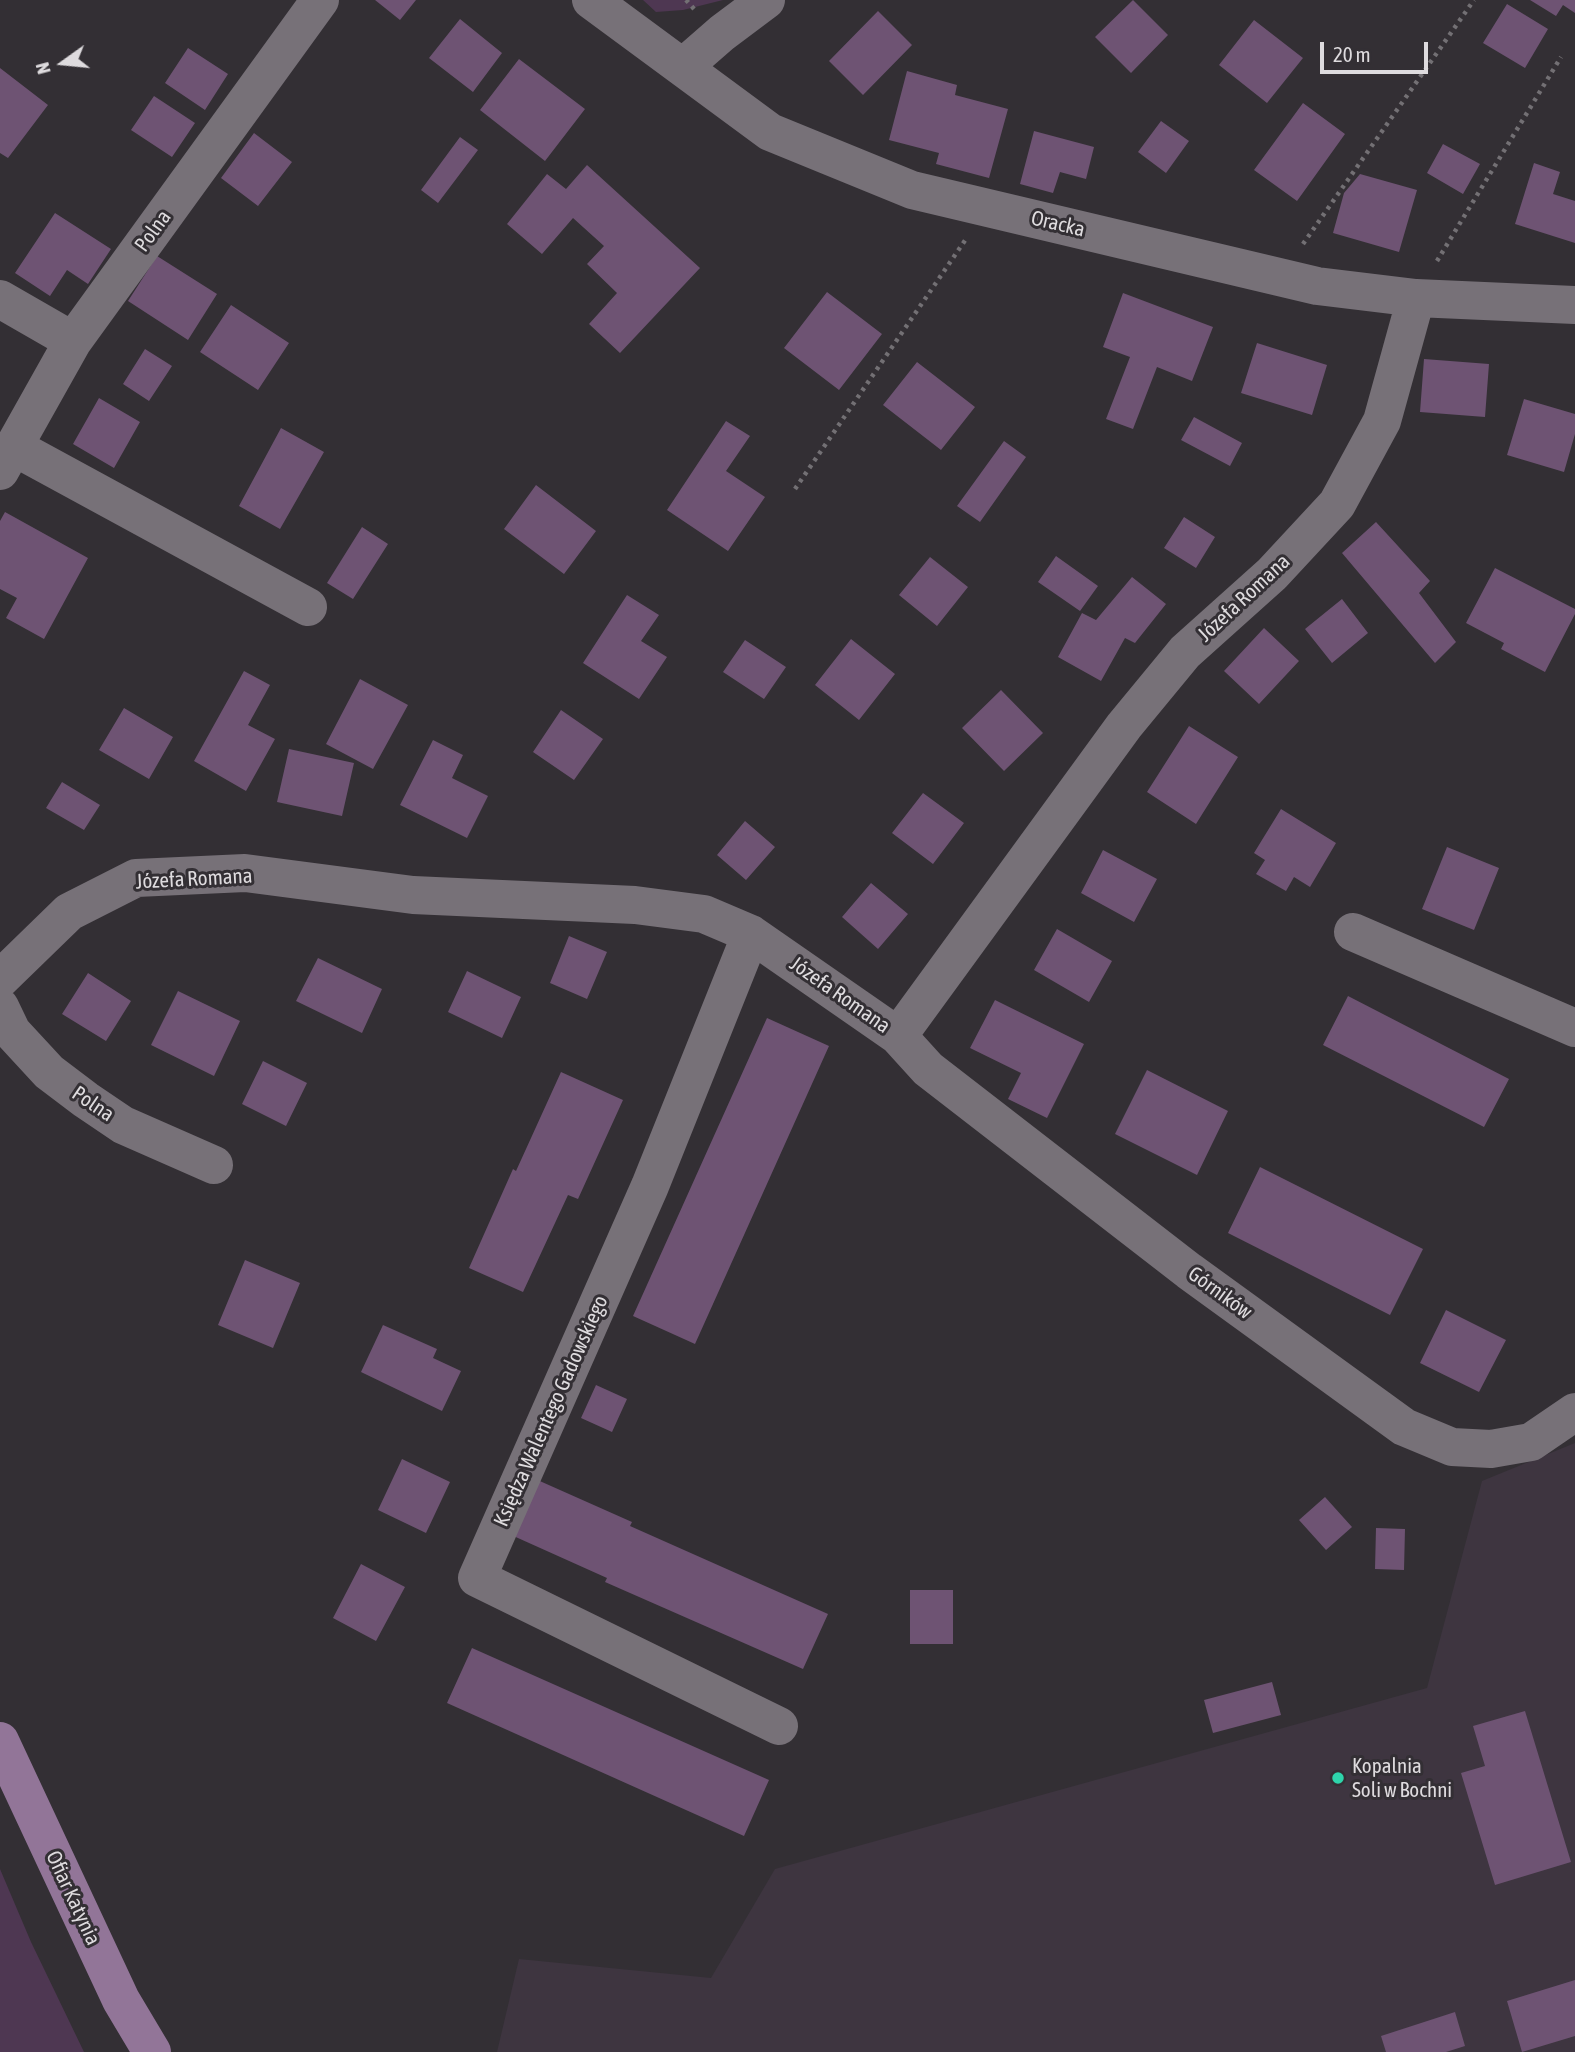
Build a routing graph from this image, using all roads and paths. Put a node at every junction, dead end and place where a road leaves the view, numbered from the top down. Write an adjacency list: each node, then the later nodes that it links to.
1 (320, 0): 14 (street, Polna)
2 (592, 0): 8 (street, Oracka)
3 (686, 0): 6 (path)
4 (766, 0): 8 (street)
5 (1474, 0): 10 (path)
6 (692, 6)
7 (1561, 57): 11 (path)
8 (683, 67): 9 (street, Oracka)
9 (989, 208): 10 (street, Oracka); 16 (path)
10 (1282, 277): 11 (street, Oracka)
11 (1416, 298): 13 (street, Oracka); 23 (street, Józefa Romana)
12 (0, 299): 14 (street)
13 (1575, 305)
14 (73, 341): 15 (street, Polna)
15 (7, 459): 17 (street)
16 (795, 489)
17 (307, 607)
18 (1353, 932): 22 (street)
19 (751, 934): 20 (street, Józefa Romana); 23 (street, Józefa Romana); 26 (street, Księdza Walentego Gadowskiego)
20 (0, 979)
21 (0, 1007): 24 (street, Polna)
22 (1575, 1028)
23 (898, 1036): 25 (street, Górników)
24 (214, 1165)
25 (1575, 1412)
26 (779, 1726)
27 (0, 1741): 28 (main road, Ofiar Katynia)
28 (152, 2052)

